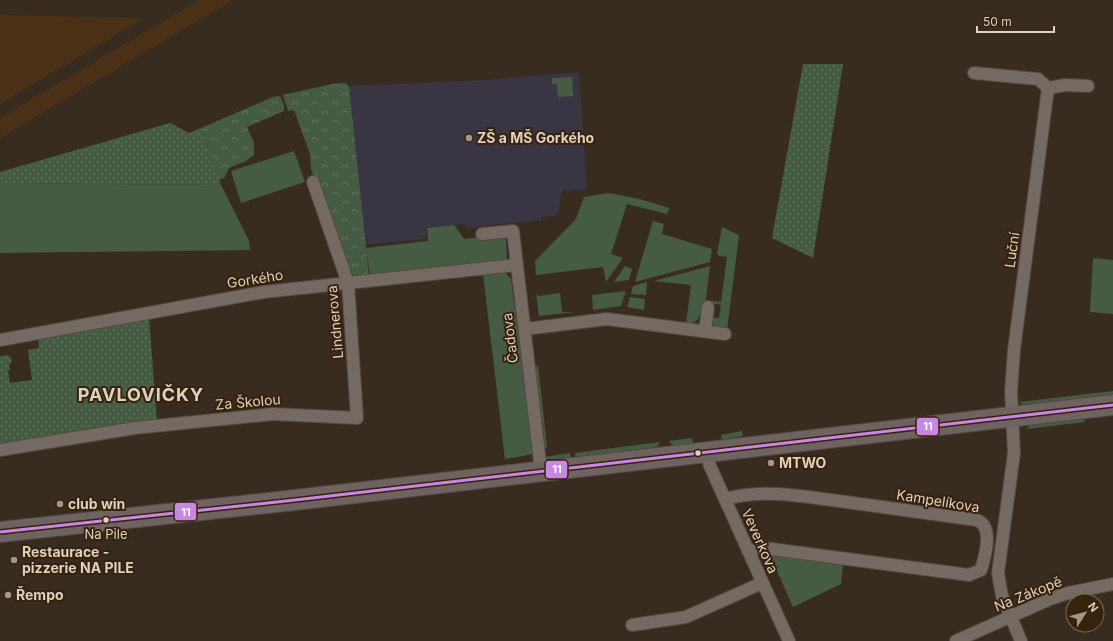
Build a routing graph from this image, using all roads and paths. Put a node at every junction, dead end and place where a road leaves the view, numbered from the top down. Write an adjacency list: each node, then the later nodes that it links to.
1 (974, 73): 3 (street)
2 (1088, 86): 3 (street)
3 (1048, 88): 14 (street, Luční)
4 (313, 182): 7 (street, Lindnerova)
5 (482, 234): 6 (street, Čadova)
6 (516, 265): 7 (street, Gorkého); 9 (street, Čadova)
7 (344, 283): 12 (street, Gorkého); 15 (street, Lindnerova)
8 (708, 307): 10 (street)
9 (524, 329): 10 (street); 18 (street, Čadova)
10 (704, 331): 11 (street)
11 (725, 334)
12 (0, 340)
13 (1113, 405): 14 (main road)
14 (1012, 416): 17 (main road); 24 (street, Luční)
15 (357, 418): 16 (street, Za Školou)
16 (0, 450)
17 (706, 452): 18 (main road); 19 (street, Veverkova)
18 (541, 471): 20 (main road)
19 (725, 499): 21 (street, Veverkova); 21 (street, Kampelíkova)
20 (0, 532)
21 (748, 551): 22 (street, Veverkova)
22 (762, 583): 25 (street); 26 (street, Veverkova)
23 (1113, 584): 24 (street, Na Zákopě)
24 (1010, 617): 27 (street, Na Zákopě); 28 (street, Luční)
25 (632, 625)
26 (788, 641)
27 (956, 641)
28 (1021, 641)

